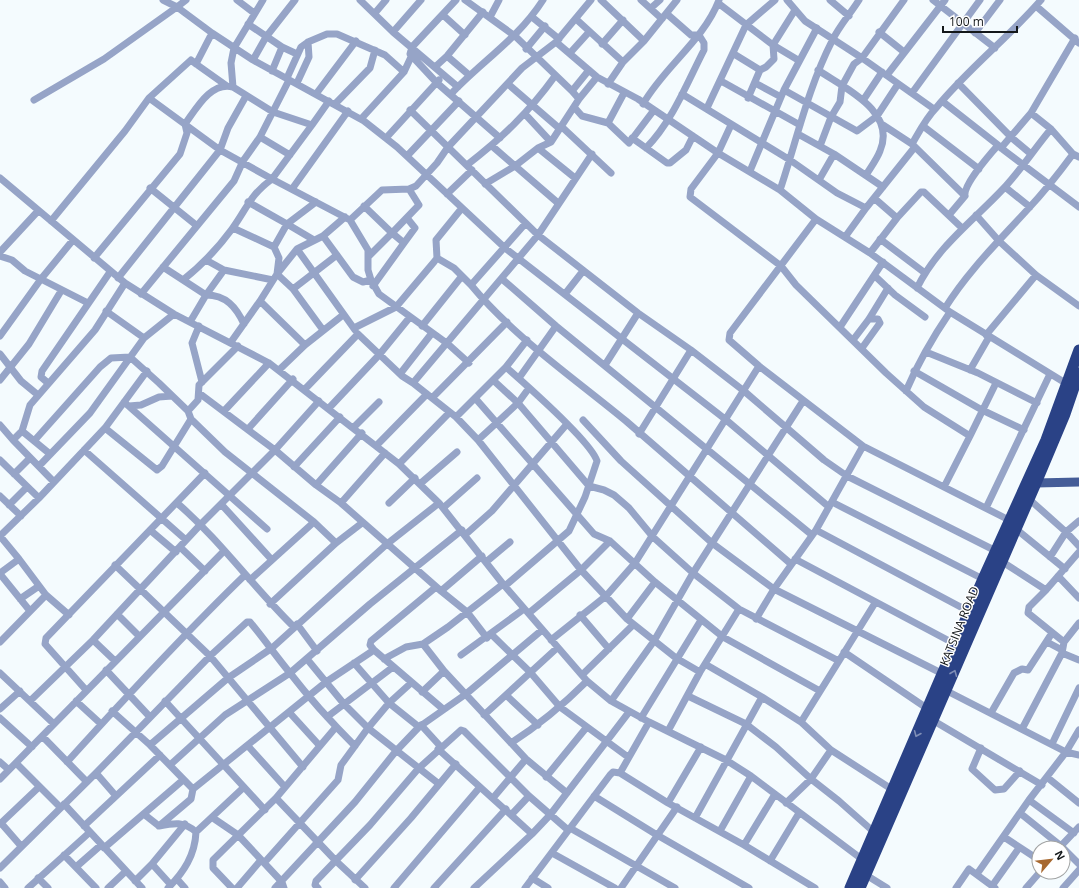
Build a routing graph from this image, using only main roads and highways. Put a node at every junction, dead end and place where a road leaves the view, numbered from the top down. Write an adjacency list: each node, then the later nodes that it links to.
1 (1079, 350): 3 (highway)
2 (1079, 373): 3 (highway, KATSINA ROAD)
3 (1032, 481): 4 (main road); 5 (highway); 5 (highway, KATSINA ROAD)
4 (1079, 482)
5 (1013, 524): 6 (highway, KATSINA ROAD, one-way to 5); 6 (highway, one-way to 6)
6 (868, 857): 7 (highway); 8 (highway, KATSINA ROAD)
7 (850, 888)
8 (860, 888)

